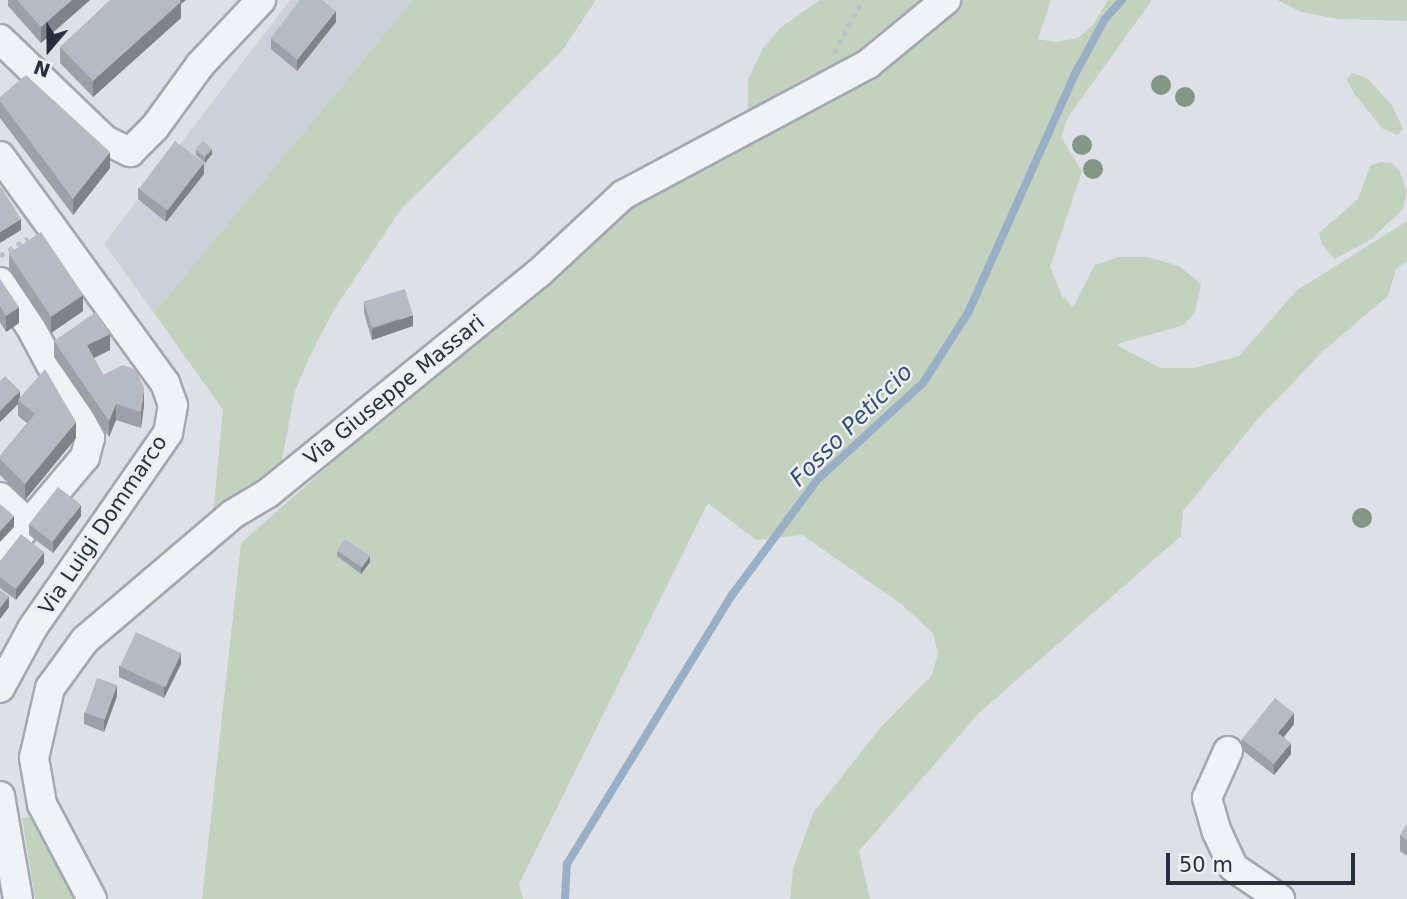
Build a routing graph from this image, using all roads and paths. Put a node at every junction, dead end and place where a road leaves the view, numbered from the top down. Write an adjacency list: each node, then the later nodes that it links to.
1 (261, 0): 4 (street)
2 (862, 0): 5 (path)
3 (946, 0): 5 (street, Via Giuseppe Massari)
4 (0, 39)
5 (828, 85): 18 (street, Via Giuseppe Massari)
6 (0, 156): 7 (street, Via Luigi Dommarco)
7 (49, 224): 8 (path); 13 (street, Via Luigi Dommarco)
8 (0, 256)
9 (0, 282): 11 (street)
10 (0, 497): 11 (street)
11 (28, 523): 12 (street)
12 (0, 558)
13 (0, 688)
14 (1227, 751): 19 (street)
15 (0, 796): 16 (street)
16 (6, 866): 17 (street)
17 (18, 897)
18 (91, 898)
19 (1280, 899)

